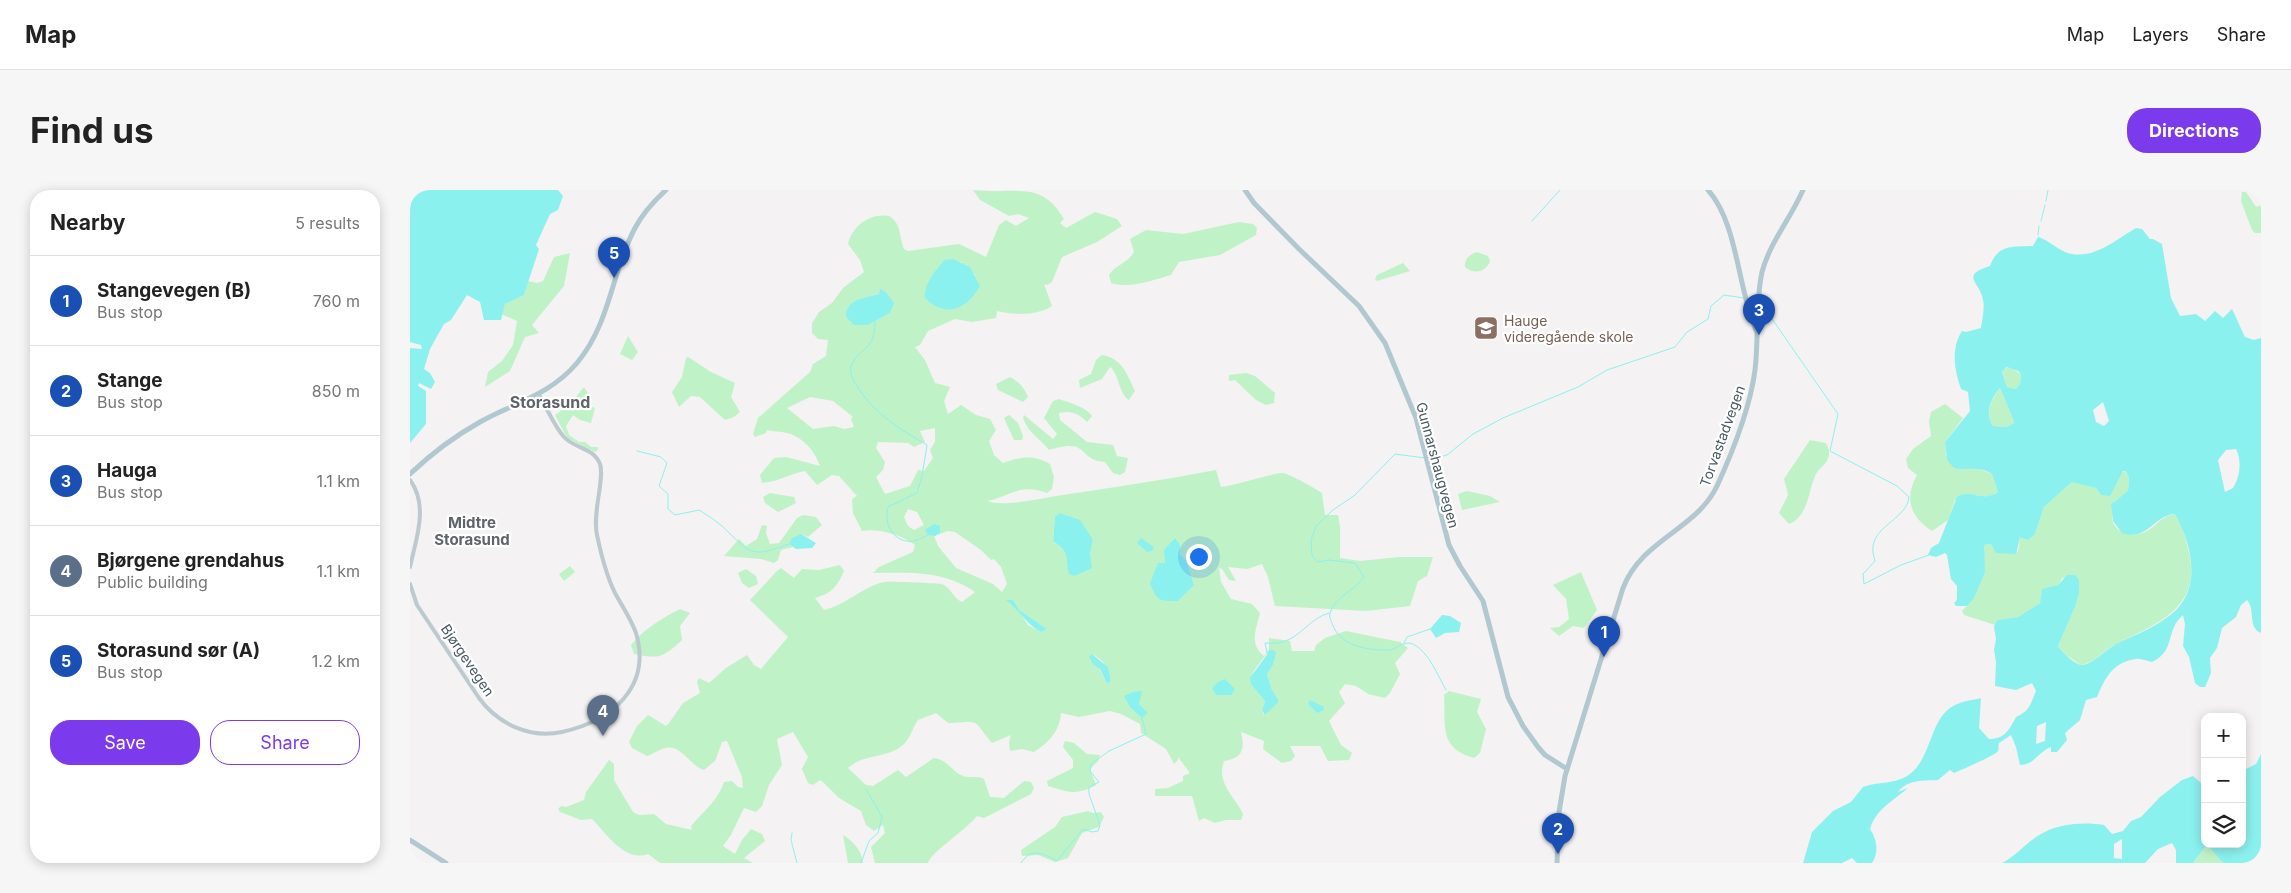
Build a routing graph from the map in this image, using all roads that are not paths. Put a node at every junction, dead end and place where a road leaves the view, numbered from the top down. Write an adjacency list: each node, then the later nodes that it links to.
1 (666, 190): 6 (main road)
2 (1245, 190): 11 (main road, Gunnarshaugvegen)
3 (1708, 190): 5 (main road)
4 (1803, 190): 5 (main road, Torvastadvegen)
5 (1757, 333): 11 (main road, Torvastadvegen)
6 (539, 395): 7 (main road); 10 (street, Bjørgevegen)
7 (410, 474)
8 (410, 480): 9 (street)
9 (410, 567)
10 (410, 584)
11 (1567, 768): 14 (main road, Torvastadvegen)
12 (410, 840): 13 (main road)
13 (446, 863)
14 (1556, 863)

